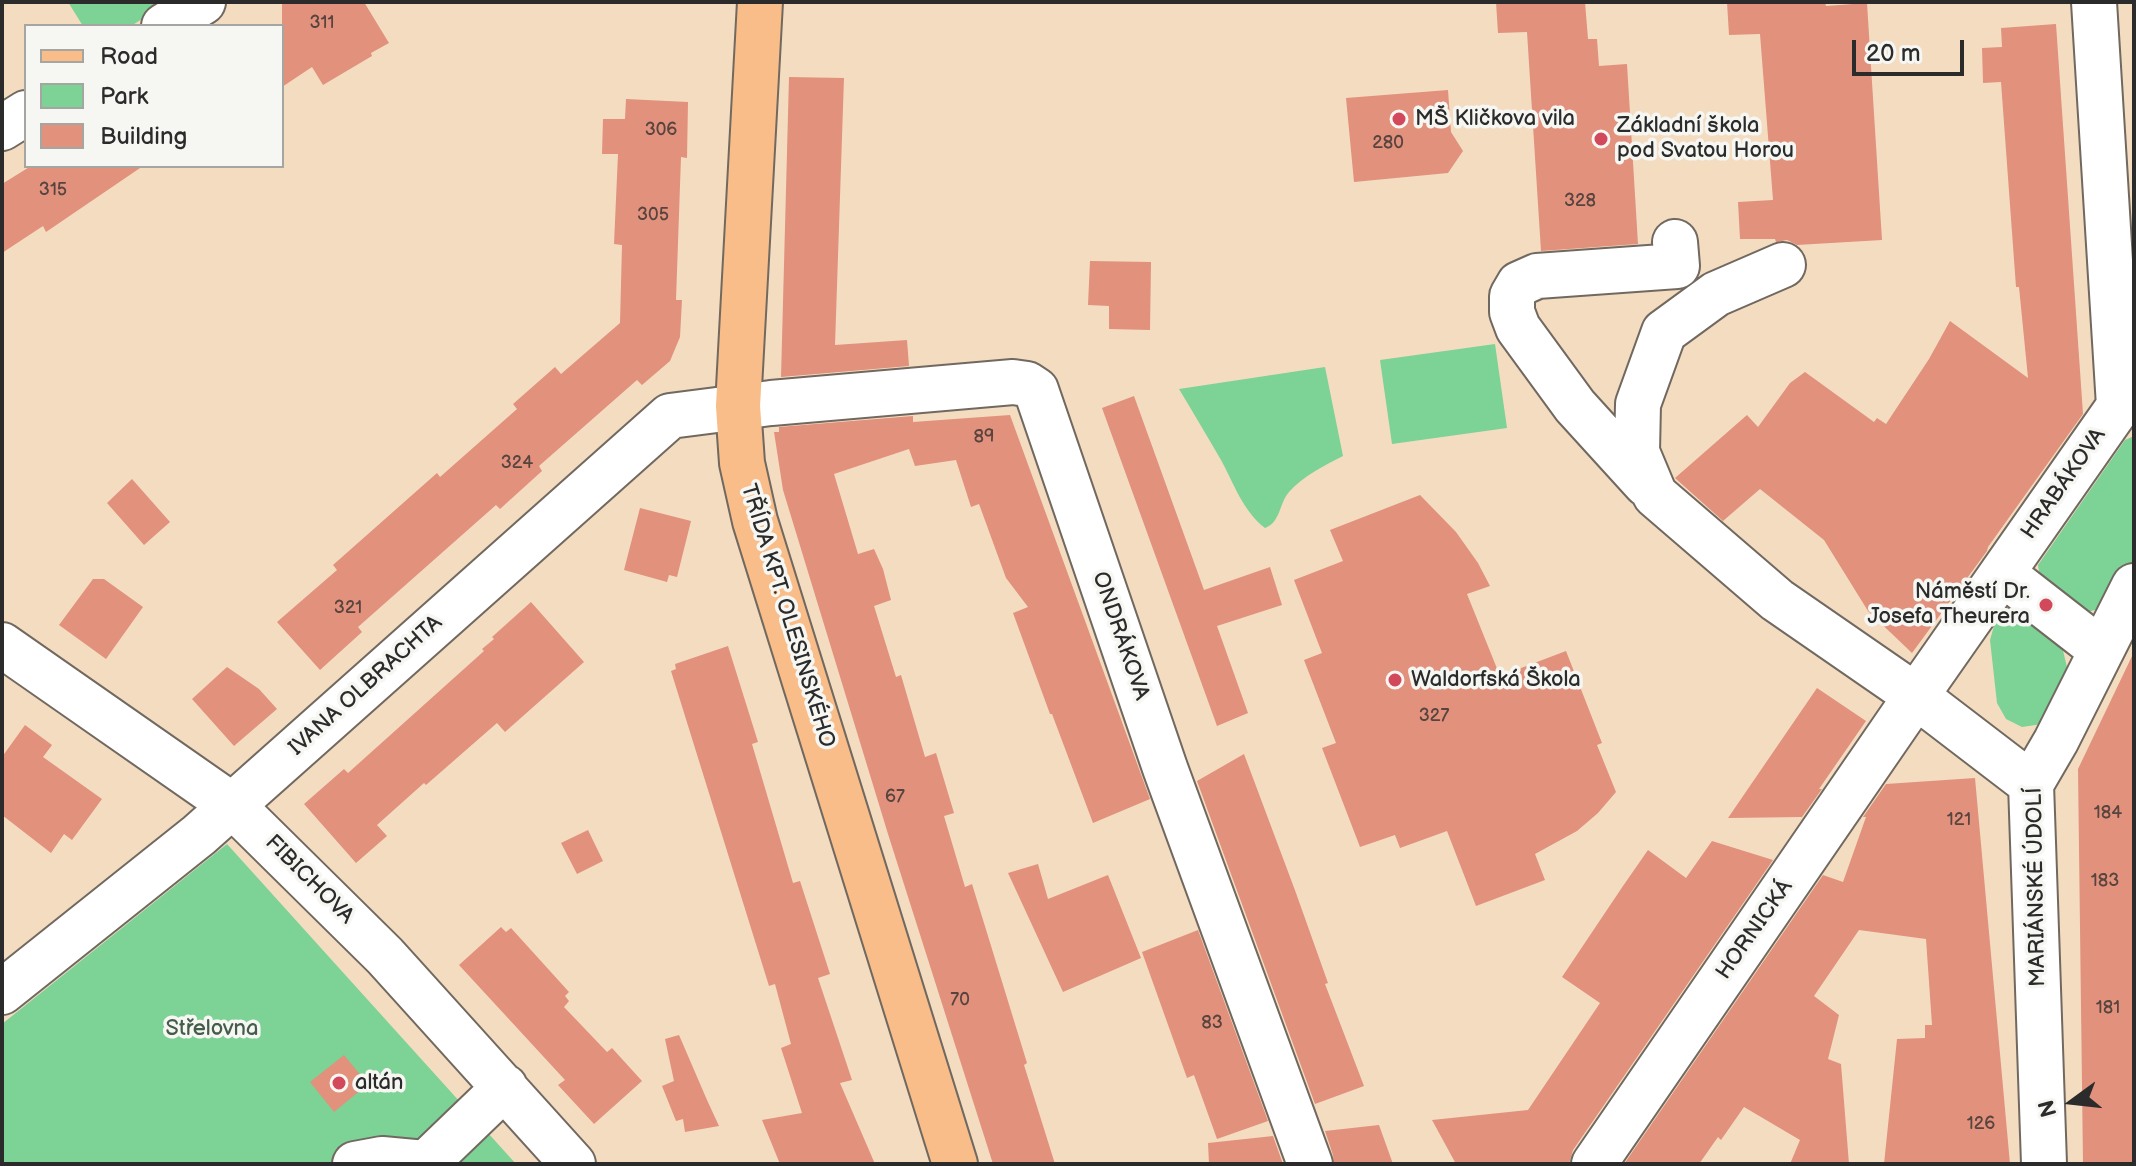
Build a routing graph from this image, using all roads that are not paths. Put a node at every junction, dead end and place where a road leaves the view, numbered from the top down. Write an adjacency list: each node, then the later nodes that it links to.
1 (203, 2): 4 (street)
2 (760, 2): 10 (main road, TŘÍDA KPT. OLESINSKÉHO)
3 (2094, 2): 9 (street, HRABÁKOVA)
4 (167, 24)
5 (24, 114): 6 (street)
6 (2, 128)
7 (1675, 242): 12 (street)
8 (1783, 265): 12 (street)
9 (2124, 314): 11 (street, HRABÁKOVA)
10 (738, 406): 19 (street, IVANA OLBRACHTA); 25 (main road, TŘÍDA KPT. OLESINSKÉHO); 26 (street, ONDRÁKOVA)
11 (2126, 410): 13 (street, HRABÁKOVA)
12 (1655, 495): 17 (street)
13 (2002, 573): 16 (street); 17 (street, HRABÁKOVA)
14 (2134, 586): 16 (street, MARIÁNSKÉ ÚDOLÍ)
15 (2, 645): 19 (street, FIBICHOVA)
16 (2101, 650): 18 (street, MARIÁNSKÉ ÚDOLÍ)
17 (1916, 696): 18 (street); 27 (street, HORNICKÁ)
18 (2031, 784): 28 (street, MARIÁNSKÉ ÚDOLÍ)
19 (233, 806): 20 (street, IVANA OLBRACHTA); 21 (street, FIBICHOVA)
20 (2, 992)
21 (505, 1087): 23 (street); 24 (street, FIBICHOVA)
22 (355, 1164): 23 (street)
23 (425, 1164)
24 (573, 1164)
25 (955, 1164)
26 (1310, 1164)
27 (1594, 1164)
28 (2044, 1164)

